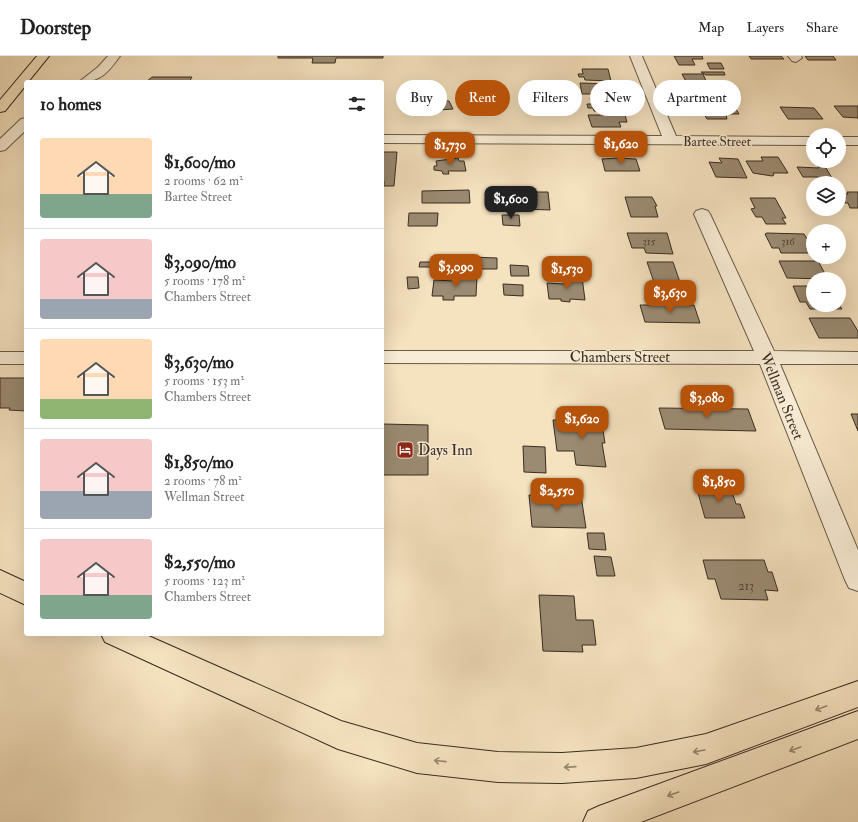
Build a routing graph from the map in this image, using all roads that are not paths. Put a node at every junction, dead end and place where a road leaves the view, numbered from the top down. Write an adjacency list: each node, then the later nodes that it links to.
1 (43, 56): 5 (main road)
2 (114, 56): 4 (street)
3 (636, 56): 10 (street)
4 (88, 80)
5 (0, 108)
6 (24, 124): 7 (street)
7 (10, 136): 8 (street); 14 (street)
8 (24, 137)
9 (384, 139): 10 (street, Bartee Street)
10 (671, 140): 11 (street, Bartee Street)
11 (806, 141)
12 (846, 141): 13 (street)
13 (858, 141)
14 (0, 147)
15 (702, 214): 19 (street, Wellman Street)
16 (384, 357): 19 (street, Chambers Street)
17 (0, 358): 18 (street)
18 (24, 358)
19 (766, 358): 20 (street, Chambers Street); 21 (street, Wellman Street)
20 (858, 358)
21 (858, 580)
22 (0, 581): 23 (main road)
23 (24, 593)
24 (119, 636): 25 (main road, one-way to 24)
25 (858, 694)
26 (858, 725): 27 (main road, one-way to 27)
27 (599, 822)

